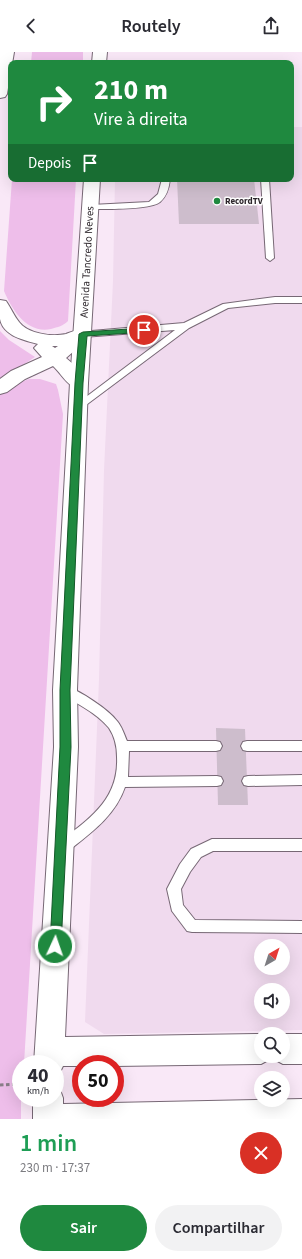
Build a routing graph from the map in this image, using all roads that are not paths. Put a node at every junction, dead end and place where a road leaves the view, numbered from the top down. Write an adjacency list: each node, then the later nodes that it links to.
1 (6, 52): 2 (main road)
2 (0, 94)
3 (92, 182): 6 (main road, Avenida Tancredo Neves)
4 (166, 182): 6 (lane)
5 (265, 182): 7 (lane)
6 (91, 207): 11 (main road, Avenida Tancredo Neves)
7 (270, 258)
8 (302, 300): 10 (lane)
9 (0, 305): 12 (main road)
10 (186, 326): 11 (lane); 15 (lane)
11 (83, 334): 12 (main road); 13 (main road); 15 (main road, Avenida Tancredo Neves)
12 (25, 335): 13 (main road)
13 (54, 358): 14 (main road); 15 (main road)
14 (0, 388)
15 (79, 395): 16 (main road, Avenida Tancredo Neves)
16 (65, 690): 17 (lane); 26 (main road, Avenida Tancredo Neves)
17 (123, 746): 18 (lane); 24 (lane)
18 (216, 746)
19 (247, 746): 20 (lane)
20 (302, 746)
21 (248, 780): 22 (lane)
22 (302, 780)
23 (217, 781): 24 (lane)
24 (121, 782): 26 (lane)
25 (302, 845): 27 (lane)
26 (60, 850): 31 (main road, Avenida Tancredo Neves)
27 (302, 927)
28 (254, 1049): 32 (main road)
29 (290, 1049): 30 (main road)
30 (302, 1049)
31 (50, 1055)
32 (64, 1057)
33 (48, 1107): 35 (main road)
34 (302, 1114): 35 (main road)
35 (48, 1119)

